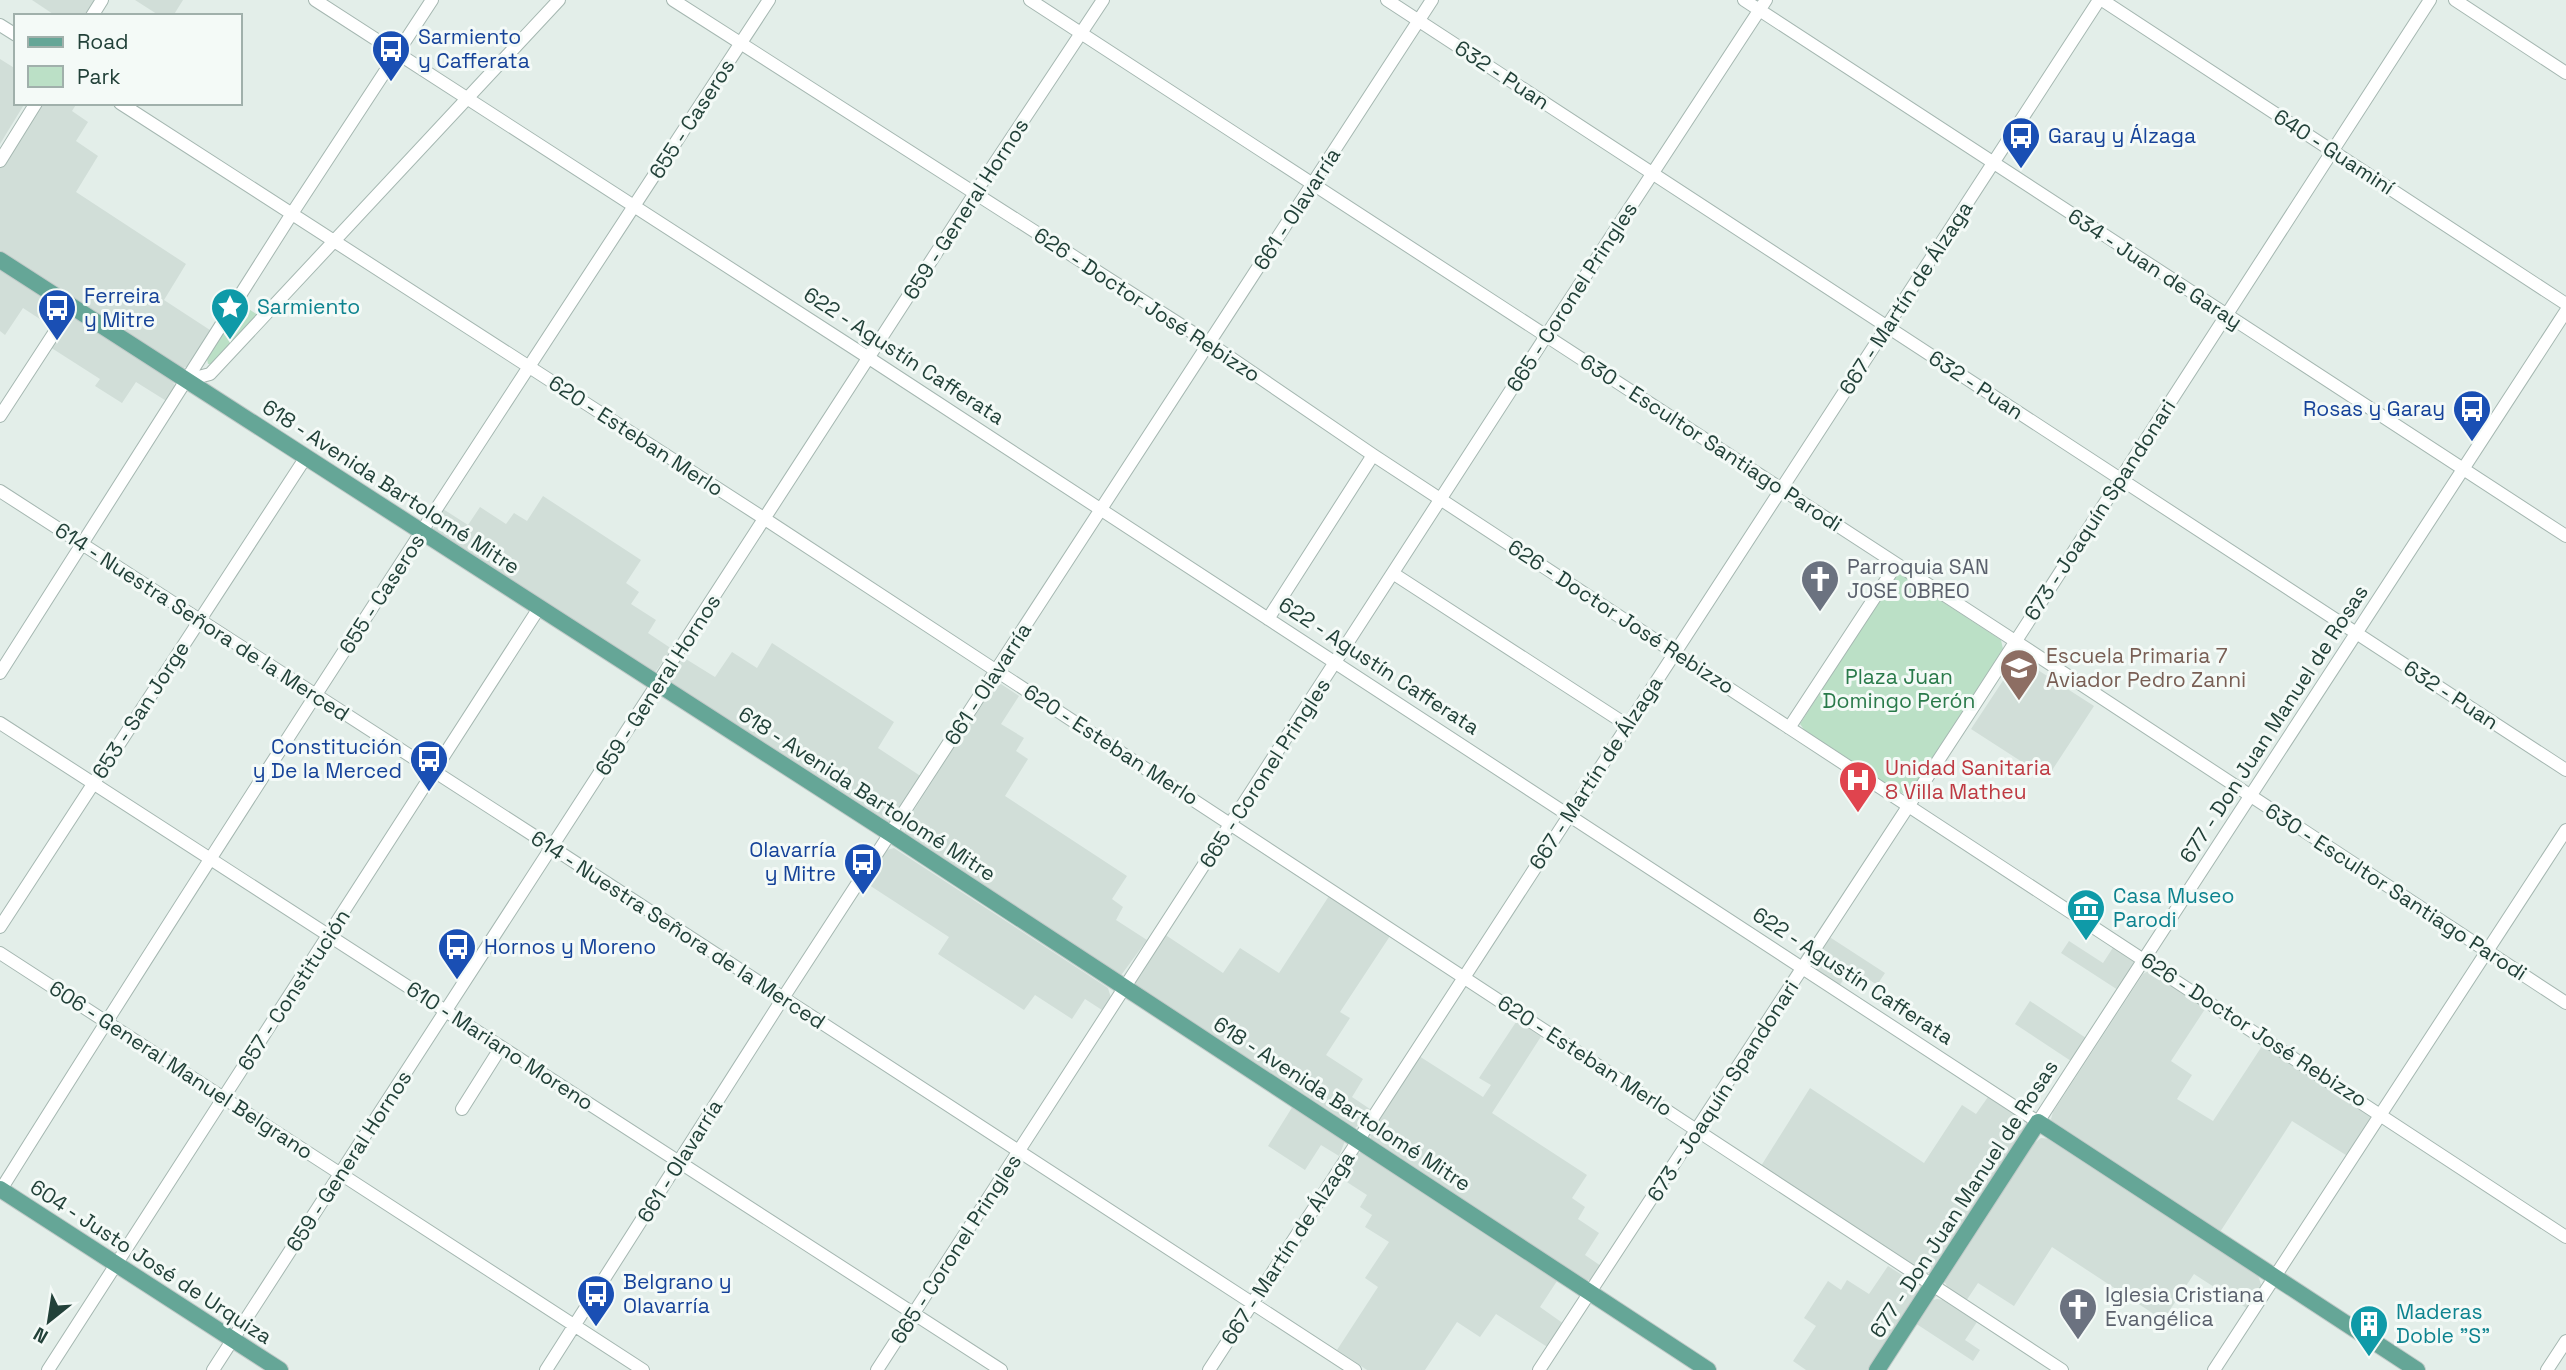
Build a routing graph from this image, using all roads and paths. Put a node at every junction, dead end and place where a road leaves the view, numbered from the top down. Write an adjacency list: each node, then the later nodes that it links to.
1 (315, 0): 18 (street, 622 - Agustín Cafferata)
2 (432, 0): 18 (street)
3 (559, 0): 20 (street)
4 (673, 0): 17 (street, 626 - Doctor José Rebizzo)
5 (769, 0): 17 (street, 655 - Caseros)
6 (1030, 0): 16 (street, 630 - Escultor Santiago Parodi)
7 (1103, 0): 16 (street, 659 - General Hornos)
8 (1387, 0): 15 (street, 632 - Puan)
9 (1432, 0): 15 (street, 661 - Olavarría)
10 (1744, 0): 14 (street, 634 - Juan de Garay)
11 (2101, 0): 23 (street, 640 - Guaminí); 25 (street, 667 - Martín de Álzaga)
12 (2430, 0): 23 (street, 673 - Joaquín Spandonari)
13 (2455, 0): 19 (street)
14 (1763, 5): 25 (street, 634 - Juan de Garay); 26 (street, 665 - Coronel Pringles)
15 (1418, 21): 26 (street, 632 - Puan); 27 (street, 661 - Olavarría)
16 (1082, 33): 27 (street, 630 - Escultor Santiago Parodi); 28 (street, 659 - General Hornos)
17 (741, 43): 28 (street, 626 - Doctor José Rebizzo); 29 (street, 655 - Caseros)
18 (398, 54): 20 (street, 622 - Agustín Cafferata); 30 (street)
19 (2566, 73)
20 (466, 99): 29 (street, 622 - Agustín Cafferata); 31 (street)
21 (36, 105): 24 (street)
22 (123, 105): 30 (street, 620 - Esteban Merlo)
23 (2332, 151): 33 (street, 640 - Guaminí); 36 (street, 673 - Joaquín Spandonari)
24 (0, 161)
25 (1993, 163): 36 (street, 634 - Juan de Garay); 37 (street, 667 - Martín de Álzaga)
26 (1653, 174): 37 (street, 632 - Puan); 38 (street, 665 - Coronel Pringles)
27 (1313, 184): 38 (street, 630 - Escultor Santiago Parodi); 39 (street, 661 - Olavarría)
28 (975, 193): 39 (street, 626 - Doctor José Rebizzo); 40 (street, 659 - General Hornos)
29 (636, 206): 40 (street, 622 - Agustín Cafferata); 41 (street, 655 - Caseros)
30 (291, 215): 31 (street, 620 - Esteban Merlo); 42 (street)
31 (333, 242): 41 (street, 620 - Esteban Merlo); 42 (street)
32 (0, 260): 34 (main road, 618 - Avenida Bartolomé Mitre)
33 (2566, 303)
34 (71, 307): 42 (main road, 618 - Avenida Bartolomé Mitre); 43 (street)
35 (2566, 311): 46 (street, 677 - Don Juan Manuel de Rosas)
36 (2227, 315): 46 (street, 634 - Juan de Garay); 47 (street, 673 - Joaquín Spandonari)
37 (1887, 327): 47 (street, 632 - Puan); 48 (street, 667 - Martín de Álzaga)
38 (1546, 336): 48 (street, 630 - Escultor Santiago Parodi); 50 (street, 665 - Coronel Pringles)
39 (1209, 343): 44 (street, 626 - Doctor José Rebizzo); 51 (street, 661 - Olavarría)
40 (869, 358): 51 (street, 622 - Agustín Cafferata); 52 (street, 659 - General Hornos)
41 (530, 368): 52 (street, 620 - Esteban Merlo); 53 (street, 655 - Caseros)
42 (187, 380): 45 (main road, 618 - Avenida Bartolomé Mitre); 55 (street)
43 (0, 415)
44 (1373, 455): 50 (street, 626 - Doctor José Rebizzo); 59 (street)
45 (306, 457): 53 (main road, 618 - Avenida Bartolomé Mitre); 60 (street, 653 - San Jorge)
46 (2464, 469): 54 (street, 634 - Juan de Garay); 61 (street, 677 - Don Juan Manuel de Rosas)
47 (2120, 479): 61 (street, 632 - Puan); 62 (street, 673 - Joaquín Spandonari)
48 (1781, 489): 56 (street, 630 - Escultor Santiago Parodi); 63 (street, 667 - Martín de Álzaga)
49 (0, 491): 55 (street, 614 - Nuestra Señora de la Merced)
50 (1441, 499): 57 (street, 665 - Coronel Pringles); 63 (street, 626 - Doctor José Rebizzo)
51 (1101, 510): 59 (street, 622 - Agustín Cafferata); 65 (street, 661 - Olavarría)
52 (765, 519): 65 (street, 620 - Esteban Merlo); 67 (street, 659 - General Hornos)
53 (422, 533): 58 (main road, 618 - Avenida Bartolomé Mitre); 68 (street, 655 - Caseros)
54 (2566, 536)
55 (82, 545): 60 (street, 614 - Nuestra Señora de la Merced); 66 (street)
56 (1896, 565): 62 (street, 630 - Escultor Santiago Parodi); 71 (street)
57 (1394, 574): 64 (street, 665 - Coronel Pringles); 70 (street)
58 (539, 608): 67 (main road, 618 - Avenida Bartolomé Mitre); 73 (street, 657 - Constitución)
59 (1268, 619): 64 (street, 622 - Agustín Cafferata)
60 (199, 620): 68 (street, 614 - Nuestra Señora de la Merced); 74 (street, 653 - San Jorge)
61 (2358, 634): 72 (street, 632 - Puan); 75 (street, 677 - Don Juan Manuel de Rosas)
62 (2015, 641): 75 (street, 630 - Escultor Santiago Parodi); 76 (street, 673 - Joaquín Spandonari)
63 (1674, 652): 70 (street, 667 - Martín de Álzaga); 71 (street, 626 - Doctor José Rebizzo)
64 (1335, 663): 77 (street, 622 - Agustín Cafferata); 78 (street, 665 - Coronel Pringles)
65 (996, 671): 78 (street, 620 - Esteban Merlo); 80 (street, 661 - Olavarría)
66 (0, 673)
67 (658, 684): 80 (main road, 618 - Avenida Bartolomé Mitre); 81 (street, 659 - General Hornos)
68 (316, 695): 73 (street, 614 - Nuestra Señora de la Merced); 82 (street, 655 - Caseros)
69 (0, 723): 74 (street, 610 - Mariano Moreno)
70 (1627, 725): 77 (street, 667 - Martín de Álzaga)
71 (1789, 727): 76 (street, 626 - Doctor José Rebizzo)
72 (2566, 770)
73 (433, 771): 81 (street, 614 - Nuestra Señora de la Merced); 84 (street, 657 - Constitución)
74 (94, 783): 82 (street, 610 - Mariano Moreno); 83 (street, 653 - San Jorge)
75 (2251, 797): 85 (street, 630 - Escultor Santiago Parodi); 87 (street, 677 - Don Juan Manuel de Rosas)
76 (1908, 806): 87 (street, 626 - Doctor José Rebizzo); 88 (street, 673 - Joaquín Spandonari)
77 (1569, 816): 88 (street, 622 - Agustín Cafferata); 89 (street, 667 - Martín de Álzaga)
78 (1231, 825): 89 (street, 620 - Esteban Merlo); 90 (street, 665 - Coronel Pringles)
79 (2566, 830): 85 (street)
80 (891, 834): 90 (main road, 618 - Avenida Bartolomé Mitre); 91 (street, 661 - Olavarría)
81 (552, 848): 91 (street, 614 - Nuestra Señora de la Merced); 93 (street, 659 - General Hornos)
82 (212, 858): 84 (street, 610 - Mariano Moreno); 94 (street, 655 - Caseros)
83 (0, 928)
84 (329, 936): 93 (street, 610 - Mariano Moreno); 96 (street, 657 - Constitución)
85 (2486, 952): 92 (street, 630 - Escultor Santiago Parodi); 98 (street)
86 (0, 954): 94 (street, 606 - General Manuel Belgrano)
87 (2146, 959): 98 (street, 626 - Doctor José Rebizzo); 99 (street, 677 - Don Juan Manuel de Rosas)
88 (1803, 968): 99 (street, 622 - Agustín Cafferata); 100 (street, 673 - Joaquín Spandonari)
89 (1464, 976): 100 (street, 620 - Esteban Merlo); 101 (street, 667 - Martín de Álzaga)
90 (1125, 987): 101 (main road, 618 - Avenida Bartolomé Mitre); 102 (street, 665 - Coronel Pringles)
91 (783, 998): 102 (street, 614 - Nuestra Señora de la Merced); 103 (street, 661 - Olavarría)
92 (2566, 1003)
93 (446, 1010): 95 (street, 610 - Mariano Moreno); 104 (street, 659 - General Hornos)
94 (105, 1021): 96 (street, 606 - General Manuel Belgrano); 105 (street, 655 - Caseros)
95 (502, 1047): 97 (street); 103 (street, 610 - Mariano Moreno)
96 (224, 1099): 104 (street, 606 - General Manuel Belgrano); 107 (street, 657 - Constitución)
97 (462, 1109)
98 (2381, 1114): 106 (street, 626 - Doctor José Rebizzo); 108 (street)
99 (2038, 1122): 108 (main road, 622 - Agustín Cafferata); 109 (main road, 677 - Don Juan Manuel de Rosas)
100 (1698, 1130): 109 (street, 620 - Esteban Merlo); 110 (street, 673 - Joaquín Spandonari)
101 (1359, 1139): 110 (main road, 618 - Avenida Bartolomé Mitre); 111 (street, 667 - Martín de Álzaga)
102 (1019, 1152): 111 (street, 614 - Nuestra Señora de la Merced); 112 (street, 665 - Coronel Pringles)
103 (679, 1162): 112 (street, 610 - Mariano Moreno); 113 (street, 661 - Olavarría)
104 (342, 1174): 113 (street, 606 - General Manuel Belgrano); 114 (street, 659 - General Hornos)
105 (0, 1190): 107 (main road, 604 - Justo José de Urquiza)
106 (2566, 1237)
107 (117, 1265): 114 (main road, 604 - Justo José de Urquiza); 116 (street, 657 - Constitución)
108 (2275, 1277): 129 (street); 130 (main road, 622 - Agustín Cafferata)
109 (1933, 1284): 127 (main road, 677 - Don Juan Manuel de Rosas); 128 (street, 620 - Esteban Merlo)
110 (1590, 1293): 125 (street, 673 - Joaquín Spandonari); 126 (main road, 618 - Avenida Bartolomé Mitre)
111 (1252, 1304): 123 (street, 667 - Martín de Álzaga); 124 (street, 614 - Nuestra Señora de la Merced)
112 (914, 1313): 121 (street, 665 - Coronel Pringles); 122 (street, 610 - Mariano Moreno)
113 (575, 1325): 119 (street, 661 - Olavarría); 120 (street, 606 - General Manuel Belgrano)
114 (233, 1339): 117 (street, 659 - General Hornos); 118 (main road, 604 - Justo José de Urquiza)
115 (2566, 1341): 131 (street)
116 (48, 1370)
117 (213, 1370)
118 (280, 1370)
119 (546, 1370)
120 (643, 1370)
121 (877, 1370)
122 (1001, 1370)
123 (1209, 1370)
124 (1355, 1370)
125 (1539, 1370)
126 (1708, 1370)
127 (1877, 1370)
128 (2062, 1370)
129 (2214, 1370)
130 (2417, 1370)
131 (2547, 1370)

